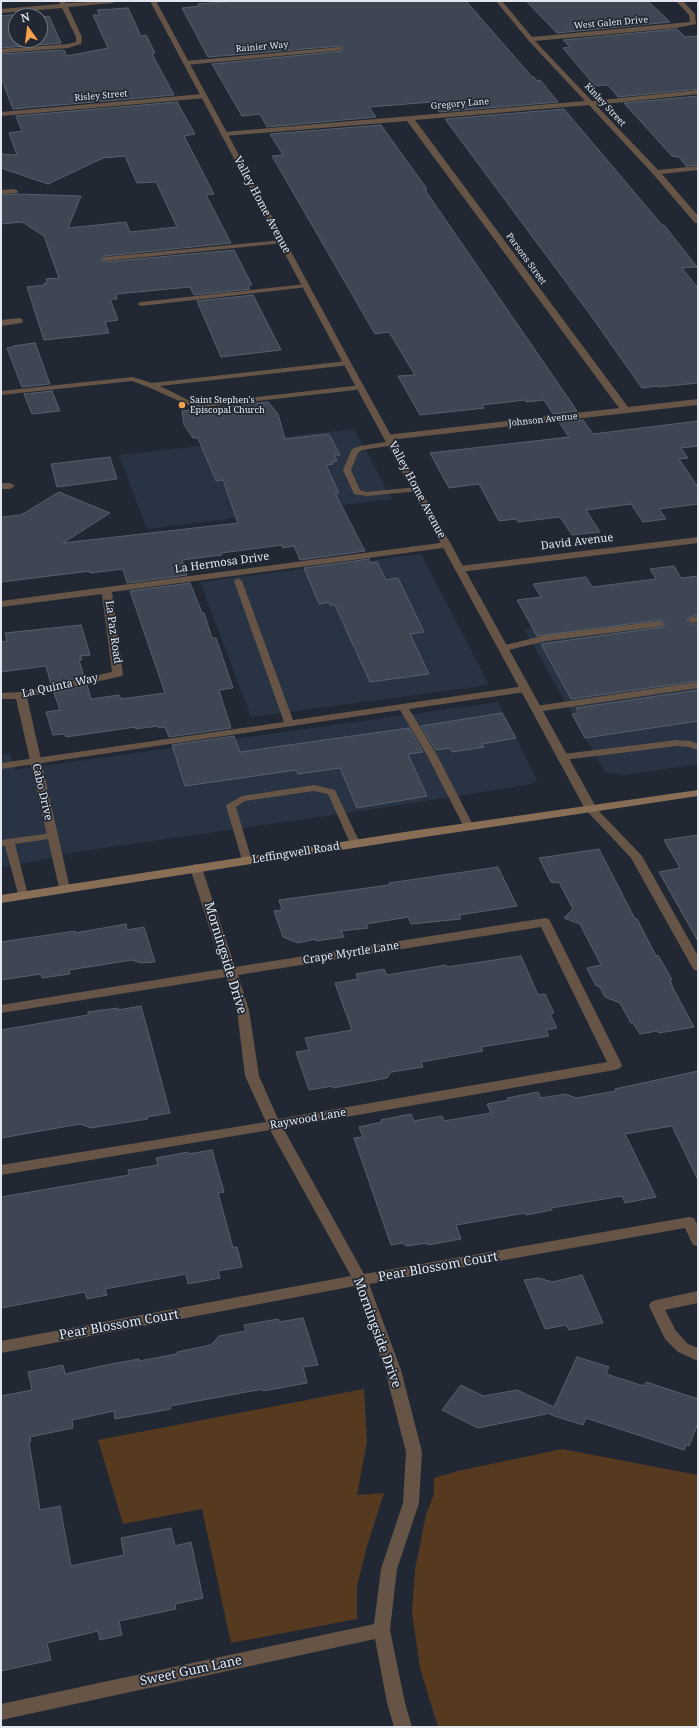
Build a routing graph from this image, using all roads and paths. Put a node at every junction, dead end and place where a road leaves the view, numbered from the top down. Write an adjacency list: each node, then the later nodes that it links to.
1 (113, 1): 5 (street)
2 (153, 1): 10 (street, Valley Home Avenue)
3 (499, 1): 7 (street, Kinley Street)
4 (679, 1): 7 (street, West Galen Drive)
5 (63, 3): 6 (street); 9 (street)
6 (1, 11)
7 (530, 39): 13 (street, Kinley Street)
8 (340, 49): 10 (street, Rainier Way)
9 (1, 51)
10 (186, 63): 12 (street, Valley Home Avenue)
11 (698, 92): 13 (street, Gregory Lane)
12 (203, 96): 14 (street, Risley Street); 16 (street, Valley Home Avenue)
13 (590, 103): 15 (street, Gregory Lane); 18 (street, Kinley Street)
14 (1, 114)
15 (410, 118): 16 (street, Gregory Lane); 33 (street, Parsons Street)
16 (224, 134): 22 (street, Valley Home Avenue)
17 (698, 168): 18 (street)
18 (656, 172): 21 (street, Kinley Street)
19 (14, 191): 20 (street)
20 (1, 192)
21 (698, 221)
22 (282, 242): 23 (lane); 24 (street, Valley Home Avenue)
23 (105, 259)
24 (306, 286): 25 (lane); 28 (street, Valley Home Avenue)
25 (141, 304)
26 (18, 321): 27 (street)
27 (1, 323)
28 (348, 363): 29 (lane); 30 (street, Valley Home Avenue)
29 (151, 385): 30 (lane); 31 (lane)
30 (361, 387): 34 (street, Valley Home Avenue)
31 (1, 393)
32 (698, 402): 33 (street, Johnson Avenue)
33 (626, 411): 34 (street, Johnson Avenue)
34 (390, 440): 35 (street, Valley Home Avenue); 35 (lane)
35 (417, 489): 37 (street, Valley Home Avenue)
36 (698, 540): 38 (street, David Avenue)
37 (447, 545): 38 (street, Valley Home Avenue); 40 (street, La Hermosa Drive)
38 (460, 569): 43 (street, Valley Home Avenue)
39 (238, 581): 51 (lane)
40 (107, 591): 41 (street, La Hermosa Drive); 44 (street, La Paz Road)
41 (1, 604)
42 (660, 624): 43 (lane)
43 (504, 648): 46 (street, Valley Home Avenue)
44 (118, 674): 47 (street, La Quinta Way)
45 (698, 685): 50 (lane)
46 (525, 689): 49 (lane); 50 (street, Valley Home Avenue)
47 (21, 695): 48 (street, La Quinta Way); 54 (street, Cabo Drive)
48 (1, 696)
49 (403, 707): 51 (lane); 58 (lane)
50 (536, 709): 53 (street, Valley Home Avenue)
51 (289, 724): 54 (lane)
52 (698, 748): 53 (lane)
53 (563, 757): 57 (street, Valley Home Avenue)
54 (36, 761): 55 (lane); 59 (street, Cabo Drive)
55 (1, 766)
56 (698, 793): 57 (main road, Leffingwell Road)
57 (591, 809): 58 (main road, Leffingwell Road); 67 (street, Valley Home Avenue)
58 (469, 826): 61 (main road, Leffingwell Road)
59 (52, 836): 60 (lane); 64 (street, Cabo Drive)
60 (5, 843): 65 (lane)
61 (356, 844): 62 (main road, Leffingwell Road); 62 (lane)
62 (247, 861): 63 (main road, Leffingwell Road)
63 (196, 868): 64 (main road, Leffingwell Road); 68 (street, Morningside Drive)
64 (64, 889): 65 (main road, Leffingwell Road)
65 (23, 895): 66 (main road, Leffingwell Road)
66 (1, 899)
67 (698, 967)
68 (230, 972): 69 (street, Crape Myrtle Lane); 70 (street, Crape Myrtle Lane); 71 (street, Morningside Drive)
69 (1, 1009)
70 (615, 1065): 71 (street, Raywood Lane)
71 (274, 1125): 72 (street, Raywood Lane); 74 (street, Morningside Drive)
72 (1, 1170)
73 (698, 1241): 74 (street, Pear Blossom Court)
74 (360, 1280): 76 (street, Pear Blossom Court); 78 (street, Morningside Drive)
75 (698, 1297): 77 (street)
76 (1, 1347)
77 (698, 1354)
78 (382, 1630): 79 (street, Sweet Gum Lane); 80 (street, Morningside Drive)
79 (1, 1712)
80 (403, 1727)

